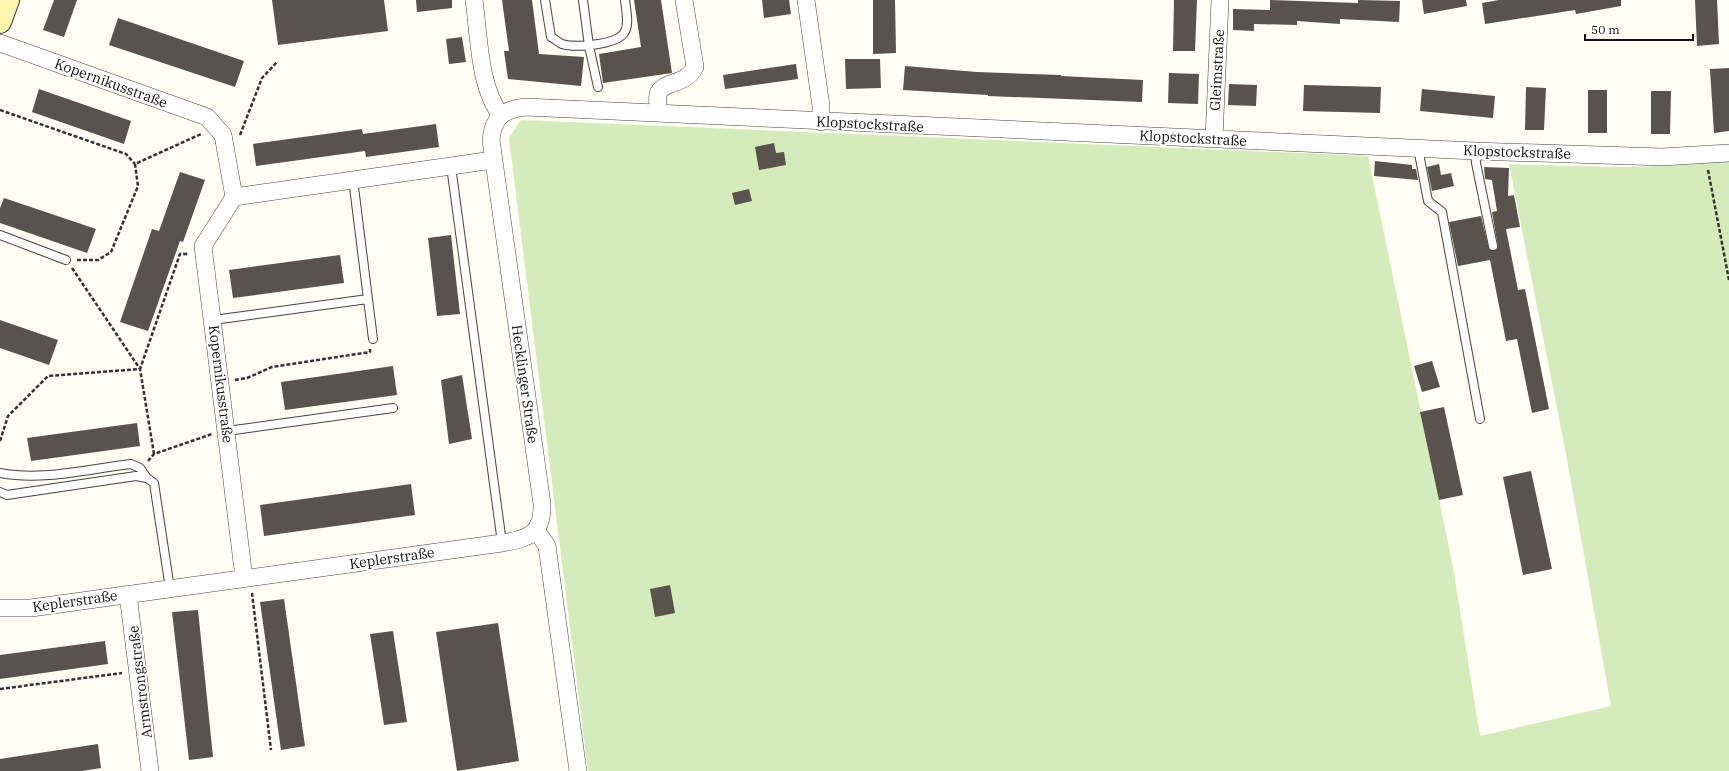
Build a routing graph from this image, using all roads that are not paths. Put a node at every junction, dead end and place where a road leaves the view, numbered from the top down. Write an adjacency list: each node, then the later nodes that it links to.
1 (8, 0): 9 (main road)
2 (474, 0): 14 (street)
3 (545, 0): 11 (lane)
4 (583, 0): 11 (lane)
5 (625, 0): 11 (lane)
6 (684, 0): 13 (street)
7 (806, 0): 15 (street)
8 (1220, 0): 16 (street, Gleimstraße)
9 (0, 22)
10 (0, 43): 23 (street, Kopernikusstraße)
11 (589, 46): 12 (lane)
12 (598, 87)
13 (658, 113): 14 (street, Klopstockstraße); 15 (street, Klopstockstraße)
14 (501, 115): 20 (street, Hecklinger Straße)
15 (821, 122): 16 (street, Klopstockstraße)
16 (1214, 139): 17 (street, Klopstockstraße)
17 (1418, 148): 18 (street, Klopstockstraße); 31 (lane)
18 (1475, 150): 19 (street, Klopstockstraße); 25 (lane)
19 (1729, 153)
20 (493, 160): 21 (street); 36 (street, Hecklinger Straße)
21 (451, 166): 22 (street); 37 (lane)
22 (353, 179): 23 (street); 27 (lane)
23 (234, 197): 28 (street, Kopernikusstraße)
24 (0, 235): 26 (lane)
25 (1493, 246)
26 (66, 260)
27 (368, 299): 28 (lane); 29 (lane)
28 (213, 320): 32 (street, Kopernikusstraße)
29 (373, 339)
30 (393, 408): 32 (lane)
31 (1480, 419)
32 (227, 431): 38 (street, Kopernikusstraße)
33 (0, 474): 34 (lane)
34 (150, 480): 35 (lane); 39 (lane)
35 (0, 492)
36 (536, 530): 37 (street, Keplerstraße); 43 (street)
37 (502, 543): 38 (street, Keplerstraße)
38 (244, 578): 39 (street, Keplerstraße)
39 (170, 588): 40 (street, Keplerstraße)
40 (128, 594): 41 (street, Keplerstraße); 42 (street, Armstrongstraße)
41 (0, 608)
42 (150, 771)
43 (578, 771)

